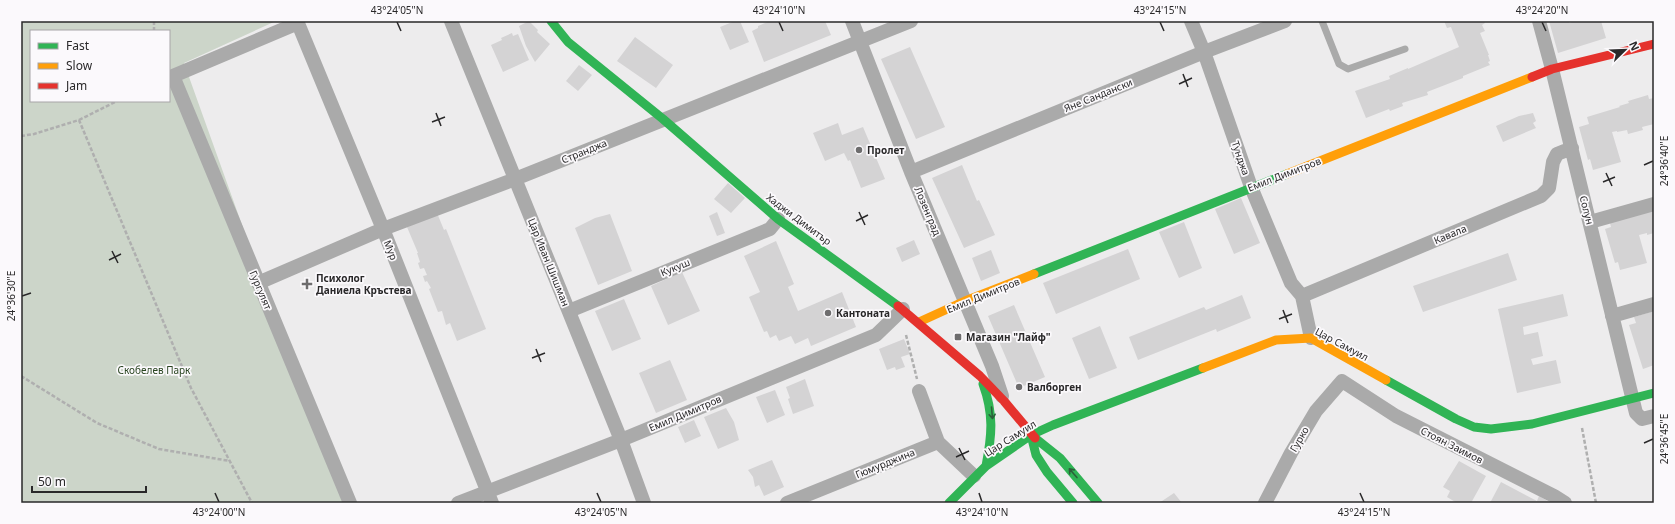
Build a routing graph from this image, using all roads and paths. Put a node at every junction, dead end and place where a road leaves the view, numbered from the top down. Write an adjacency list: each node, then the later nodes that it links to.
1 (451, 21): 21 (street, Цар Иван Шишман)
2 (550, 21): 16 (street, Хаджи Димитър)
3 (852, 21): 10 (street, Лозенград)
4 (911, 21): 10 (street, Странджа)
5 (1191, 21): 13 (street, Тунджа)
6 (1285, 21): 13 (street, Яне Сандански)
7 (1322, 21): 12 (lane)
8 (1539, 21): 14 (street, Солун)
9 (298, 22): 26 (street, Мур); 27 (street, Гургулят)
10 (860, 41): 16 (street, Странджа); 20 (street, Лозенград)
11 (1654, 44): 14 (street, Емил Димитров)
12 (1405, 49)
13 (1204, 52): 20 (street, Яне Сандански); 22 (street, Тунджа)
14 (1552, 69): 19 (street, Солун); 22 (street, Емил Димитров)
15 (115, 102): 17 (path)
16 (663, 119): 21 (street, Странджа); 24 (street, Хаджи Димитър)
17 (79, 120): 18 (path); 48 (path)
18 (21, 136)
19 (1572, 148): 25 (street, Солун); 28 (street, Кавала)
20 (911, 172): 29 (street, Лозенград)
21 (515, 179): 26 (street, Странджа); 31 (street, Цар Иван Шишман)
22 (1251, 187): 28 (street, Тунджа); 29 (street, Емил Димитров)
23 (1654, 204): 25 (street)
24 (778, 219): 31 (street, Кукуш); 32 (street, Хаджи Димитър)
25 (1590, 222): 33 (street, Солун)
26 (383, 229): 27 (street, Странджа); 51 (street, Мур)
27 (258, 283): 54 (street, Гургулят)
28 (1302, 296): 35 (street, Тунджа)
29 (965, 301): 34 (street, Емил Димитров); 42 (street, Лозенград)
30 (1654, 304): 33 (street)
31 (569, 311): 46 (street, Цар Иван Шишман)
32 (902, 311): 34 (street, Хаджи Димитър); 39 (path); 46 (street, Емил Димитров)
33 (1612, 316): 41 (street, Солун)
34 (919, 322): 37 (street, Хаджи Димитър)
35 (1311, 338): 43 (street, Цар Самуил); 45 (street, Цар Самуил)
36 (21, 376): 48 (path)
37 (980, 376): 42 (street, Хаджи Димитър); 49 (street, one-way to 49)
38 (1342, 381): 52 (street, Гурко); 61 (street, Стоян Заимов)
39 (919, 391): 47 (street)
40 (1654, 393): 41 (street, Цар Самуил)
41 (1632, 399): 43 (street, Цар Самуил); 44 (street, Солун)
42 (1004, 401): 45 (street, Хаджи Димитър)
43 (1579, 412): 62 (path)
44 (1654, 416)
45 (1031, 435): 49 (street, Цар Самуил); 59 (street, Хаджи Димитър); 60 (street, Хаджи Димитър, one-way to 45)
46 (621, 440): 51 (street, Емил Димитров); 56 (street, Цар Иван Шишман)
47 (938, 442): 50 (street); 57 (street, Гюмурджина)
48 (231, 461): 53 (path)
49 (986, 466): 50 (street, Цар Самуил)
50 (974, 476): 58 (street, Цар Самуил)
51 (490, 498): 55 (street, Емил Димитров)
52 (1268, 502)
53 (252, 503)
54 (350, 503)
55 (458, 503)
56 (644, 503)
57 (787, 503)
58 (949, 503)
59 (1073, 503)
60 (1098, 503)
61 (1565, 503)
62 (1596, 503)

